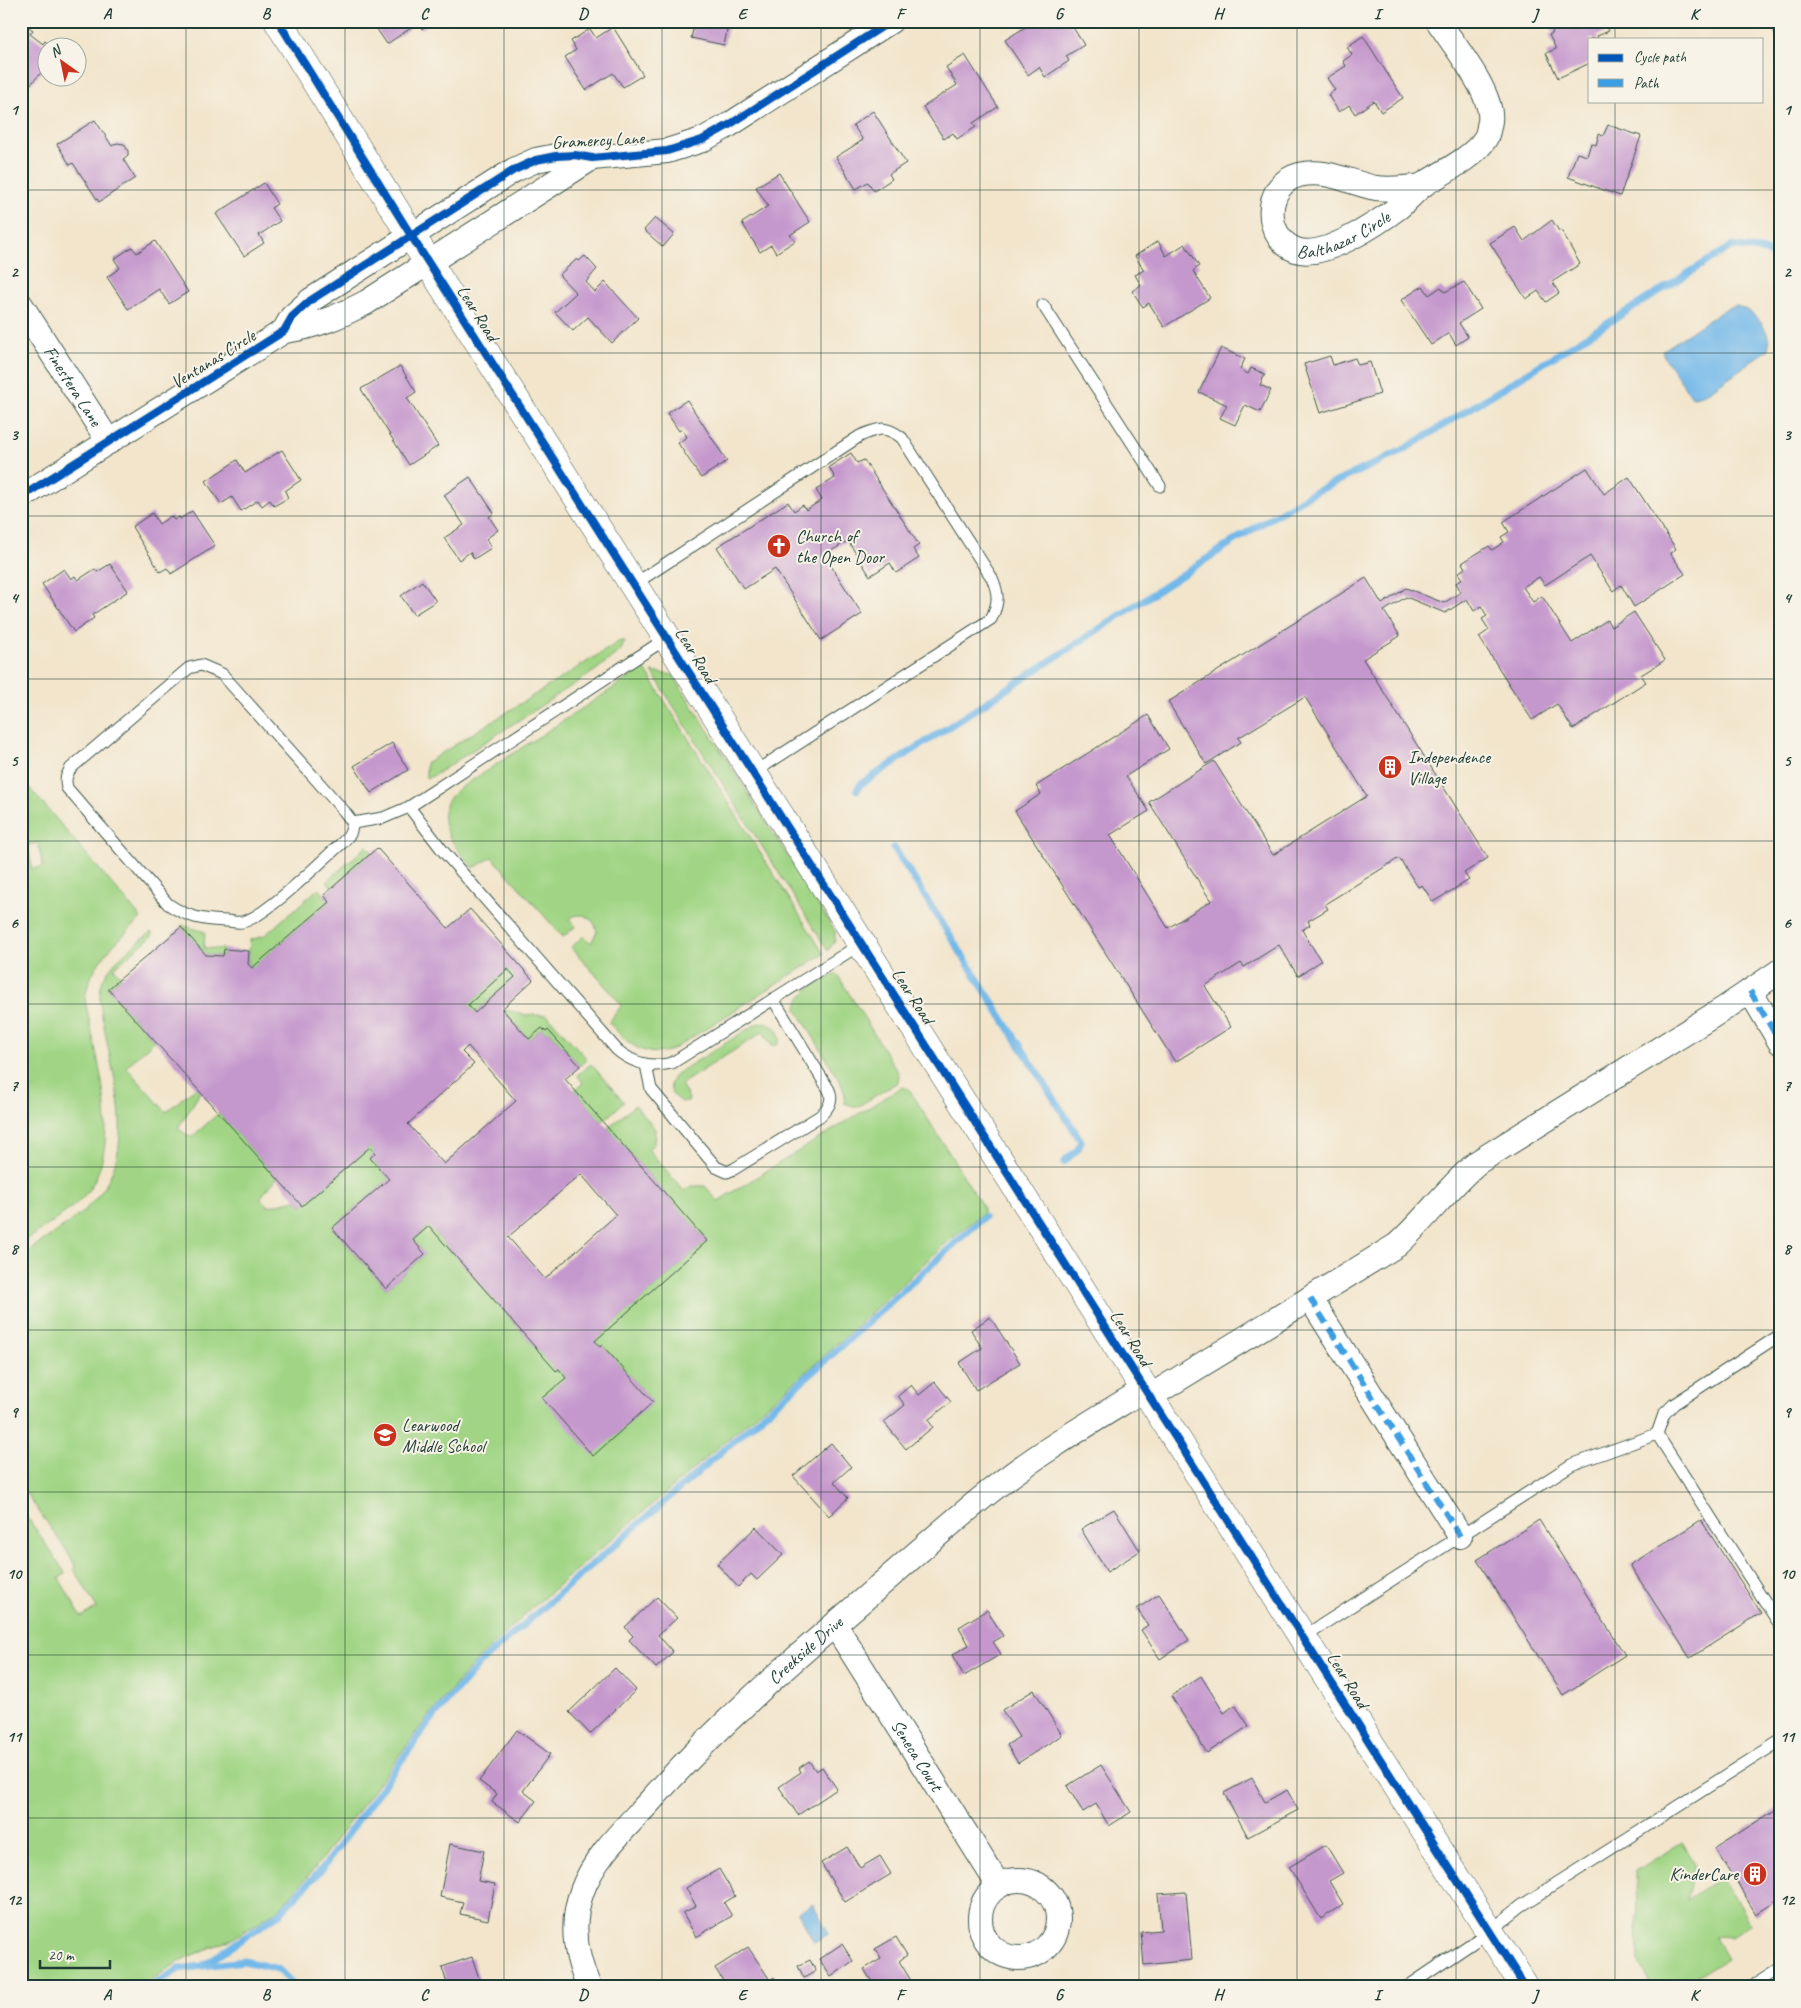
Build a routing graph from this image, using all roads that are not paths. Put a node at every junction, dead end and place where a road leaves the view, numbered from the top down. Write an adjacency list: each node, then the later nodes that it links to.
1 (278, 21): 7 (street, Lear Road)
2 (891, 21): 4 (street, Gramercy Lane)
3 (1438, 21): 6 (street, Balthazar Circle)
4 (862, 29): 5 (street, Gramercy Lane)
5 (592, 158): 7 (street, Gramercy Lane); 8 (street, Gramercy Lane)
6 (1422, 186): 6 (street, Balthazar Circle)
7 (412, 237): 8 (street, Lear Road); 11 (street, Ventanas Circle)
8 (429, 263): 11 (street, Ventanas Circle); 15 (street, Lear Road)
9 (21, 305): 12 (street, Finestera Lane)
10 (1043, 305): 13 (lane)
11 (284, 331): 12 (street, Ventanas Circle)
12 (109, 442): 14 (street, Ventanas Circle)
13 (1160, 486)
14 (21, 497)
15 (632, 585): 16 (street, Lear Road); 17 (lane)
16 (667, 638): 17 (street, Lear Road); 18 (lane)
17 (753, 773): 20 (street, Lear Road)
18 (409, 806): 19 (lane); 25 (lane)
19 (352, 823): 19 (lane)
20 (862, 943): 23 (lane); 28 (street, Lear Road)
21 (1780, 971): 22 (street, Creekside Drive)
22 (1750, 991): 24 (street); 26 (street, Creekside Drive)
23 (773, 999): 25 (lane); 25 (lane)
24 (1780, 1042)
25 (646, 1065)
26 (1310, 1298): 28 (street, Creekside Drive); 30 (street)
27 (1780, 1335): 29 (lane)
28 (1147, 1393): 31 (street, Creekside Drive); 33 (street, Lear Road)
29 (1657, 1434): 30 (lane); 32 (lane)
30 (1460, 1536): 33 (lane)
31 (835, 1624): 35 (street, Seneca Court); 38 (street, Creekside Drive)
32 (1780, 1625)
33 (1303, 1637): 36 (street, Lear Road)
34 (1780, 1741): 36 (lane)
35 (998, 1886)
36 (1490, 1931): 39 (lane); 40 (street, Lear Road)
37 (1776, 1971): 41 (lane)
38 (589, 1987)
39 (1407, 1987)
40 (1525, 1987)
41 (1751, 1987)

